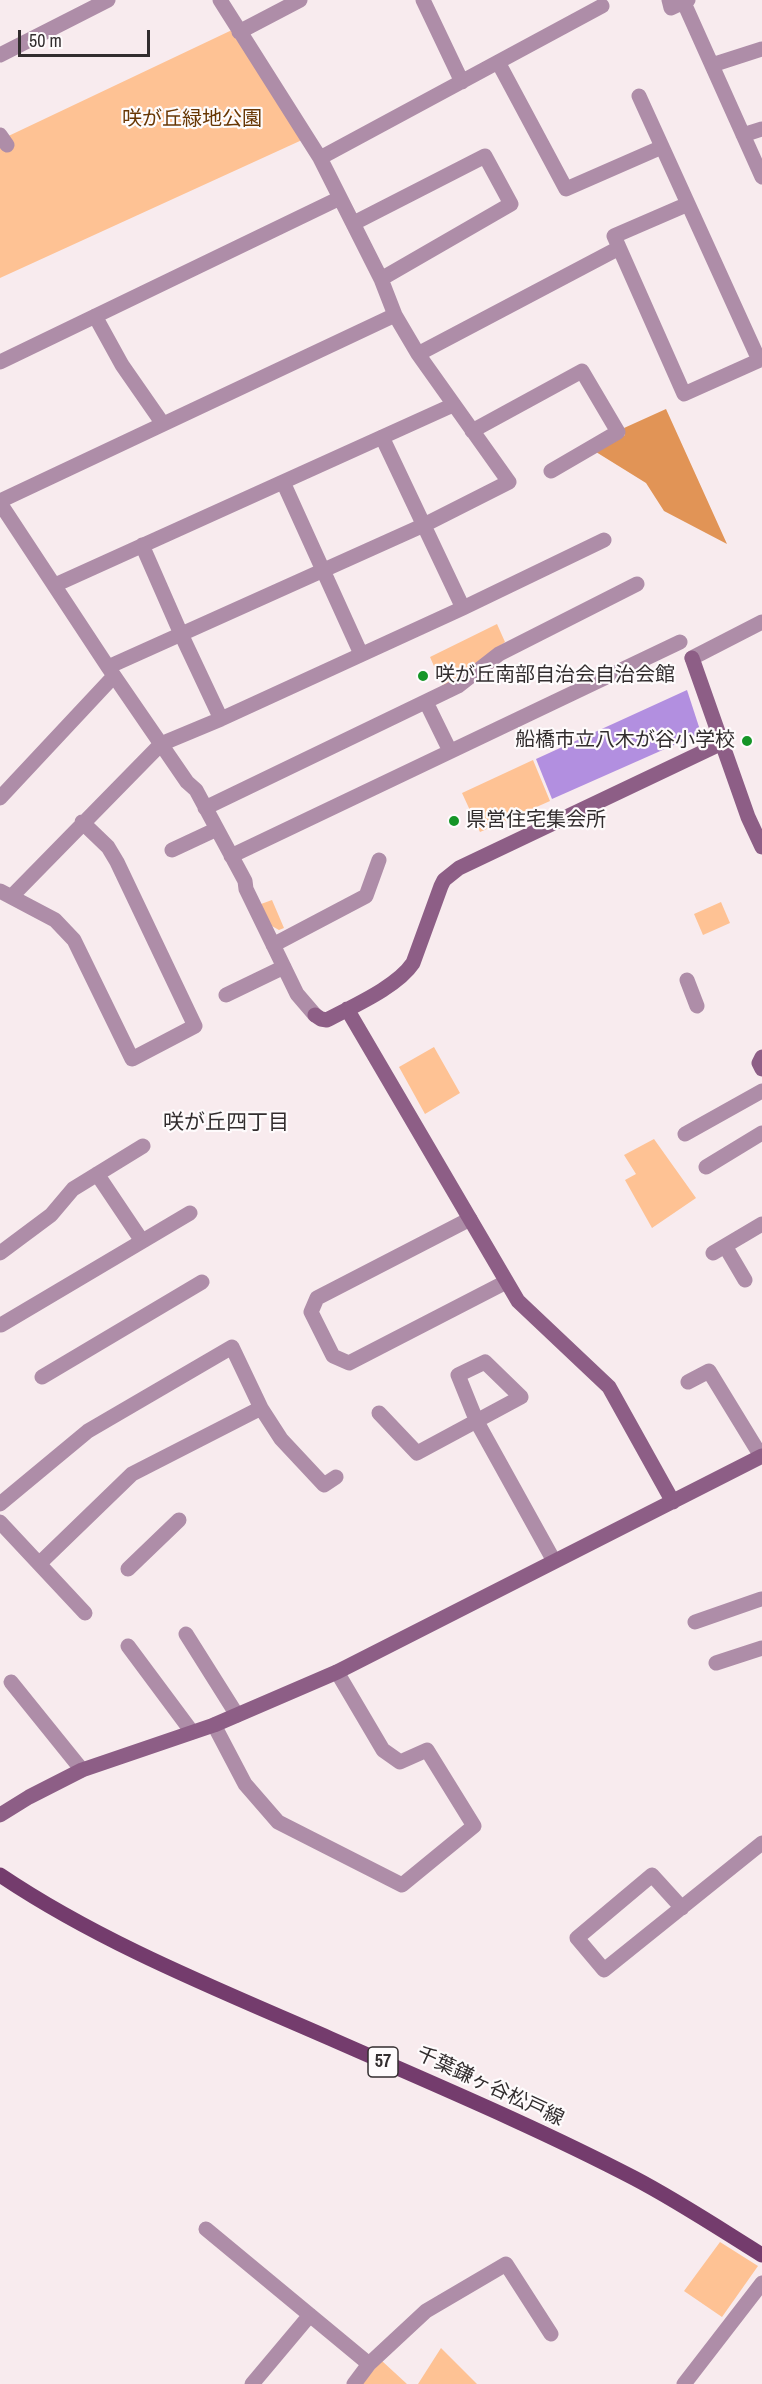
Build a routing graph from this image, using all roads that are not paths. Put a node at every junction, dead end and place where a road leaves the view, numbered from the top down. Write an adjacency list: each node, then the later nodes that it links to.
1 (108, 0): 9 (street)
2 (220, 0): 7 (street)
3 (300, 0): 7 (street)
4 (423, 0): 12 (street)
5 (680, 1): 11 (street)
6 (602, 6): 10 (street)
7 (239, 32): 17 (street)
8 (762, 49): 11 (street)
9 (0, 55)
10 (498, 62): 12 (street); 16 (street)
11 (711, 65): 15 (street)
12 (462, 82): 17 (street)
13 (639, 96): 16 (street)
14 (762, 129): 15 (street)
15 (743, 135): 18 (street)
16 (662, 147): 20 (street)
17 (320, 158): 19 (street)
18 (762, 177)
19 (340, 198): 21 (street); 25 (street)
20 (688, 204): 22 (street); 27 (street)
21 (354, 223): 23 (street); 23 (street)
22 (619, 248): 26 (street); 27 (street)
23 (381, 279): 24 (street)
24 (395, 315): 26 (street); 30 (street)
25 (95, 316): 28 (street); 30 (street)
26 (418, 354): 29 (street)
27 (760, 360)
28 (0, 362)
29 (453, 405): 31 (street); 32 (street)
30 (163, 424): 35 (street)
31 (472, 431): 33 (street); 36 (street)
32 (382, 437): 34 (street); 36 (street)
33 (551, 471)
34 (283, 482): 38 (street); 39 (street)
35 (0, 502): 41 (street)
36 (424, 525): 39 (street); 42 (street)
37 (604, 540): 42 (street)
38 (142, 545): 41 (street); 44 (street)
39 (323, 570): 44 (street); 46 (street)
40 (637, 584): 48 (street)
41 (54, 585): 47 (street)
42 (463, 608): 46 (street)
43 (762, 622): 50 (street)
44 (181, 634): 47 (street); 49 (street)
45 (680, 642): 52 (street)
46 (361, 654): 49 (street)
47 (111, 671): 51 (street); 53 (street)
48 (426, 702): 52 (street); 54 (street)
49 (221, 719): 51 (street)
50 (722, 743): 57 (street); 67 (street)
51 (161, 744): 54 (street); 55 (street)
52 (450, 751): 59 (street)
53 (0, 798)
54 (206, 808): 56 (street)
55 (82, 822): 61 (street); 61 (street)
56 (217, 829): 58 (street); 59 (street)
57 (762, 847)
58 (172, 850)
59 (231, 856): 62 (street)
60 (379, 860): 62 (street)
61 (5, 894)
62 (273, 945): 63 (street)
63 (284, 967): 65 (street); 67 (street)
64 (687, 980): 66 (street)
65 (226, 995)
66 (697, 1005)
67 (347, 1010): 77 (street)
68 (762, 1057): 69 (street)
69 (762, 1069)
70 (762, 1091): 72 (street)
71 (762, 1133): 74 (street)
72 (685, 1134)
73 (143, 1146): 75 (street)
74 (706, 1167)
75 (97, 1174): 79 (street); 80 (street)
76 (190, 1213): 79 (street)
77 (470, 1220): 83 (street); 83 (street)
78 (762, 1224): 81 (street)
79 (142, 1241): 84 (street)
80 (0, 1253)
81 (745, 1280)
82 (202, 1282): 85 (street)
83 (506, 1282): 91 (street)
84 (1, 1324)
85 (42, 1377)
86 (688, 1382): 89 (street)
87 (261, 1408): 90 (street); 92 (street); 96 (street)
88 (379, 1413): 95 (street)
89 (762, 1456): 91 (street)
90 (336, 1477)
91 (673, 1502): 95 (street)
92 (0, 1504)
93 (180, 1520): 97 (street)
94 (0, 1522): 96 (street)
95 (554, 1561): 105 (street)
96 (40, 1563): 99 (street)
97 (128, 1569)
98 (761, 1599): 100 (street)
99 (85, 1613)
100 (695, 1622)
101 (186, 1634): 107 (street)
102 (128, 1646): 109 (street)
103 (762, 1648): 104 (street)
104 (716, 1663)
105 (337, 1672): 107 (street); 108 (street)
106 (11, 1682): 110 (street)
107 (237, 1715): 108 (street)
108 (214, 1725): 109 (street)
109 (192, 1732): 110 (street)
110 (82, 1770): 111 (street)
111 (0, 1815)
112 (762, 1843): 114 (street)
113 (0, 1875): 116 (main road, 千葉鎌ヶ谷松戸線 / 57)
114 (682, 1908): 114 (street)
115 (206, 2229): 118 (street)
116 (762, 2255)
117 (762, 2283): 123 (street)
118 (310, 2315): 120 (street); 121 (street)
119 (551, 2334): 120 (street)
120 (369, 2364): 122 (street)
121 (252, 2384)
122 (354, 2384)
123 (684, 2384)

